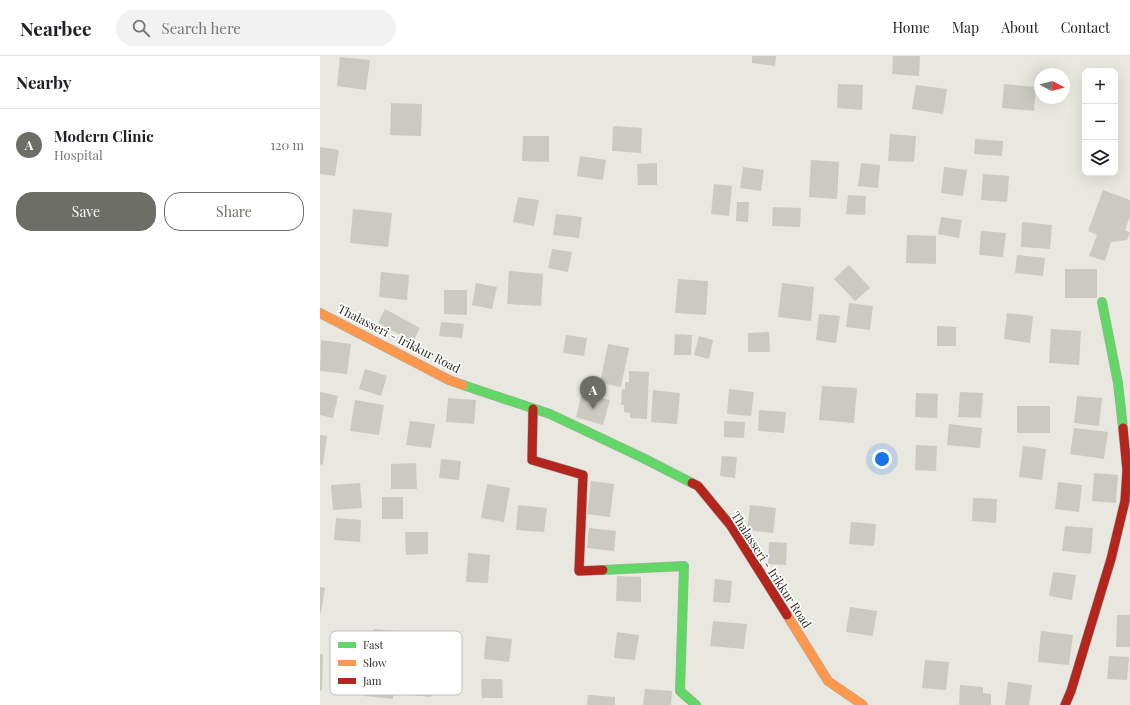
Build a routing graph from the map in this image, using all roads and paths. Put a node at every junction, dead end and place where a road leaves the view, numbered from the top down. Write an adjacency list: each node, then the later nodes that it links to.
1 (1102, 302): 6 (street)
2 (320, 312): 3 (street, Thalasseri - Irikkur Road)
3 (533, 409): 4 (street); 5 (street, Thalasseri - Irikkur Road)
4 (696, 705)
5 (863, 705)
6 (1065, 705)

